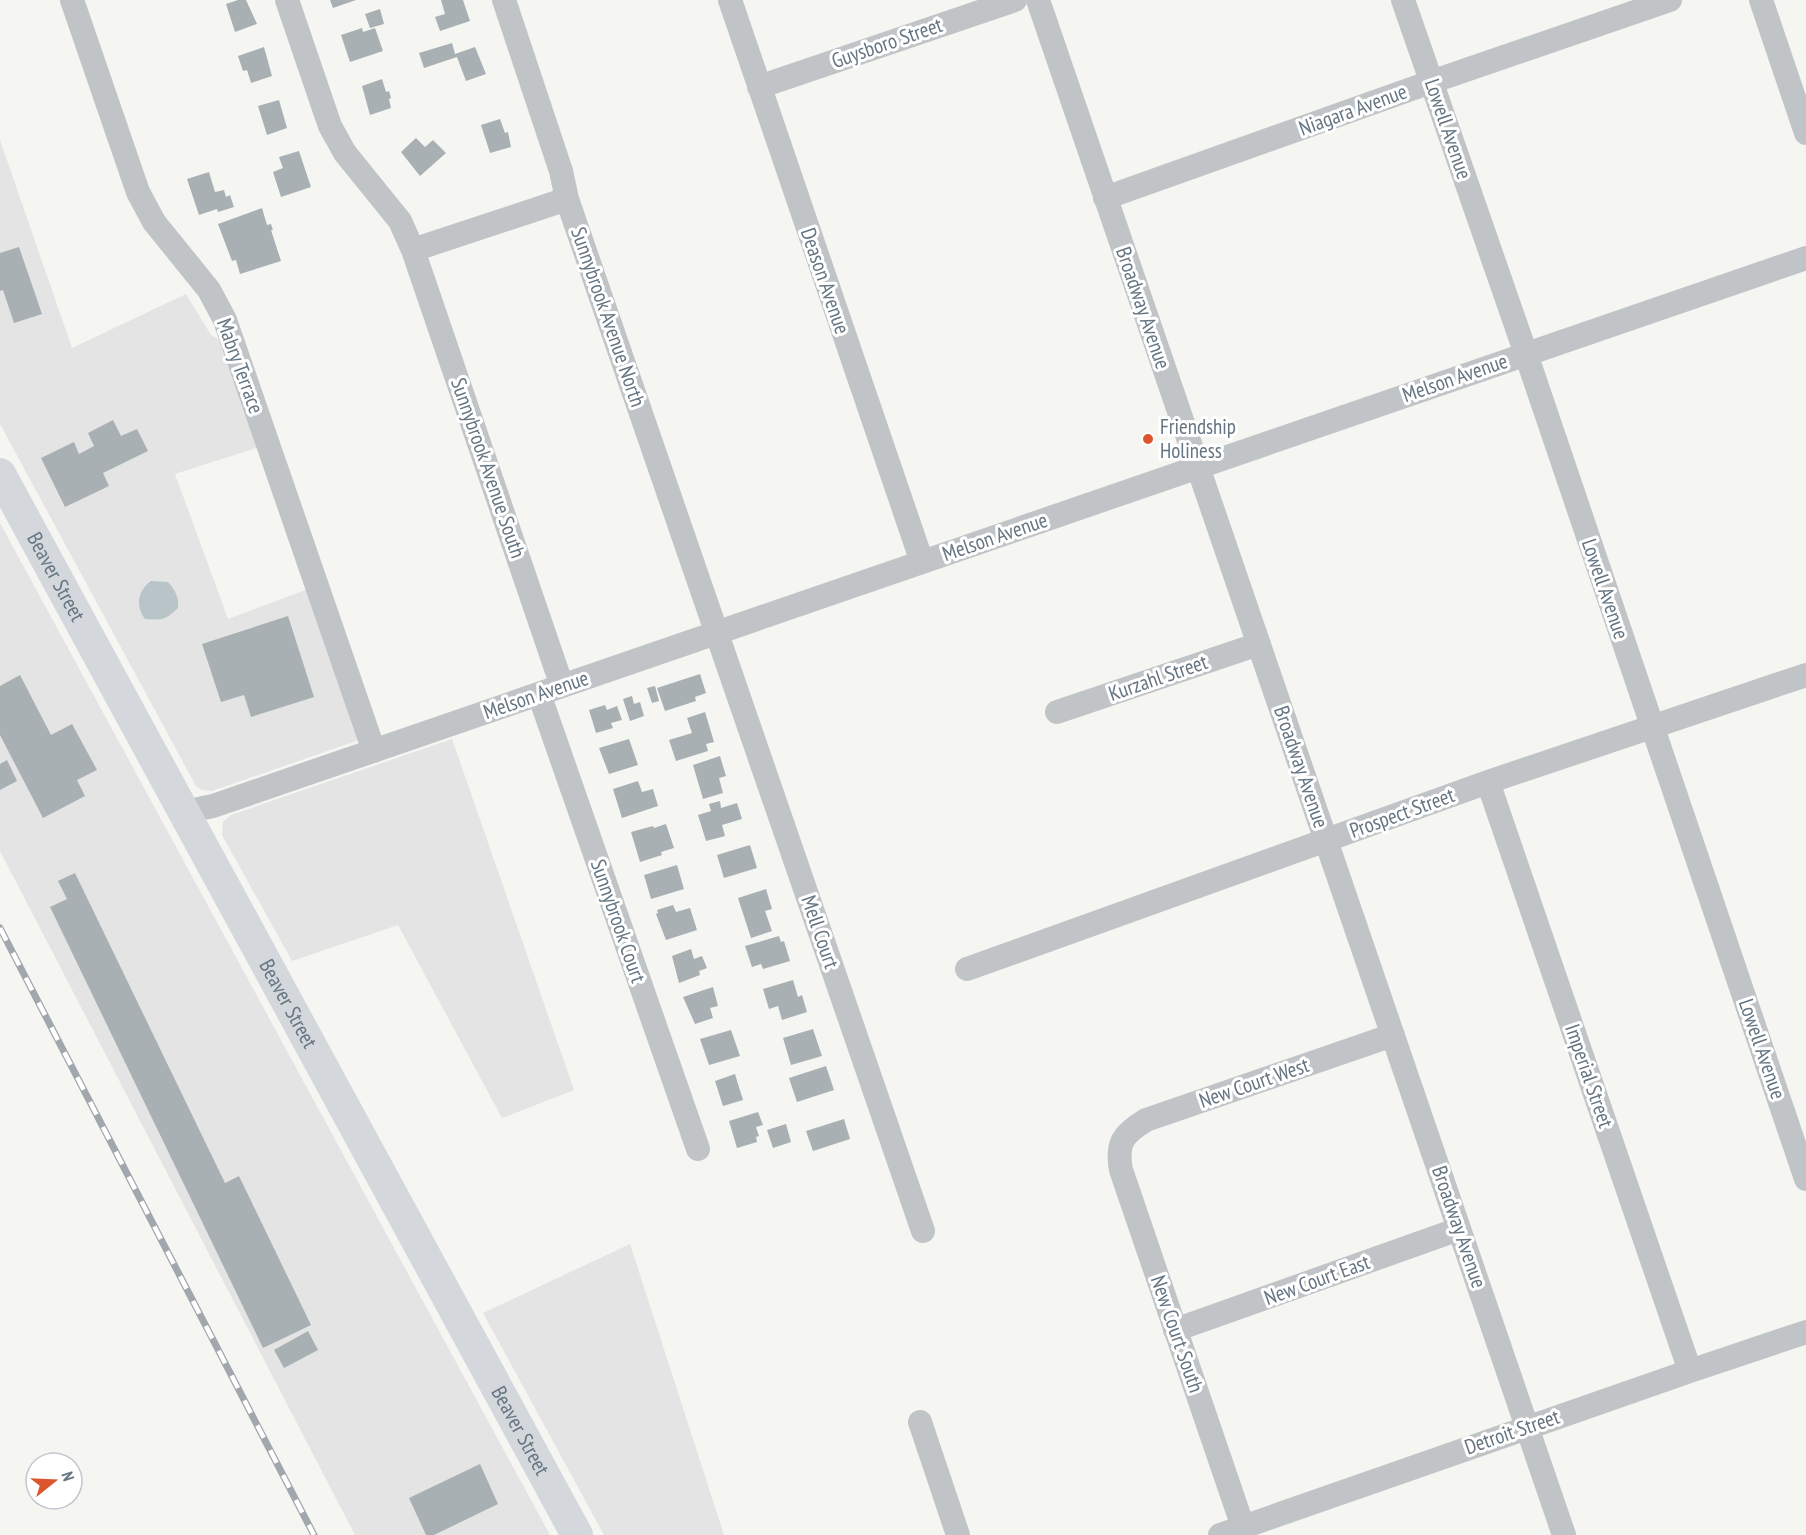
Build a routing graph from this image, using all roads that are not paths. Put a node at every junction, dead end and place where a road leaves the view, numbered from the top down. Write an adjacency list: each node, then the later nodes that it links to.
1 (72, 0): 28 (street, Mabry Terrace)
2 (287, 0): 15 (street, Sunnybrook Avenue South)
3 (504, 0): 14 (street, Sunnybrook Avenue North)
4 (729, 0): 11 (street, Deason Avenue)
5 (1015, 0): 11 (street, Guysboro Street)
6 (1038, 0): 13 (street, Broadway Avenue)
7 (1403, 0): 10 (street, Lowell Avenue)
8 (1670, 0): 10 (street, Niagara Avenue)
9 (1761, 0): 12 (street)
10 (1431, 82): 13 (street, Niagara Avenue); 17 (street, Lowell Avenue)
11 (759, 87): 20 (street, Deason Avenue)
12 (1806, 133)
13 (1105, 198): 18 (street, Broadway Avenue)
14 (567, 199): 15 (street); 21 (street, Sunnybrook Avenue North)
15 (413, 250): 24 (street, Sunnybrook Avenue South)
16 (1806, 258): 17 (street, Melson Avenue)
17 (1526, 354): 18 (street, Melson Avenue); 27 (street, Lowell Avenue)
18 (1197, 468): 20 (street, Melson Avenue); 22 (street, Broadway Avenue)
19 (0, 474): 30 (main road, Beaver Street)
20 (922, 562): 21 (street, Melson Avenue)
21 (716, 633): 24 (street, Melson Avenue); 38 (street, Mell Court)
22 (1259, 644): 26 (street, Kurzahl Street); 31 (street, Broadway Avenue)
23 (1806, 675): 27 (street, Prospect Street)
24 (562, 686): 25 (street, Melson Avenue)
25 (539, 694): 28 (street, Melson Avenue); 35 (street, Sunnybrook Court)
26 (1057, 711)
27 (1652, 728): 29 (street, Prospect Street); 36 (street, Lowell Avenue)
28 (374, 750): 30 (street, Melson Avenue)
29 (1488, 782): 31 (street, Prospect Street); 41 (street, Imperial Street)
30 (184, 812): 45 (main road, Beaver Street)
31 (1326, 840): 32 (street, Prospect Street); 33 (street, Broadway Avenue)
32 (967, 969)
33 (1393, 1035): 34 (street, New Court West); 37 (street, Broadway Avenue)
34 (1122, 1140): 39 (street, New Court South)
35 (698, 1149)
36 (1806, 1179)
37 (1459, 1229): 39 (street, New Court East); 43 (street, Broadway Avenue)
38 (923, 1231)
39 (1175, 1330): 44 (street, New Court South)
40 (1806, 1332): 41 (street, Detroit Street)
41 (1690, 1371): 43 (street, Detroit Street)
42 (920, 1422): 46 (street)
43 (1528, 1427): 44 (street, Detroit Street); 48 (street, Broadway Avenue)
44 (1243, 1527): 47 (street, Detroit Street)
45 (577, 1535)
46 (958, 1535)
47 (1220, 1535)
48 (1564, 1535)

